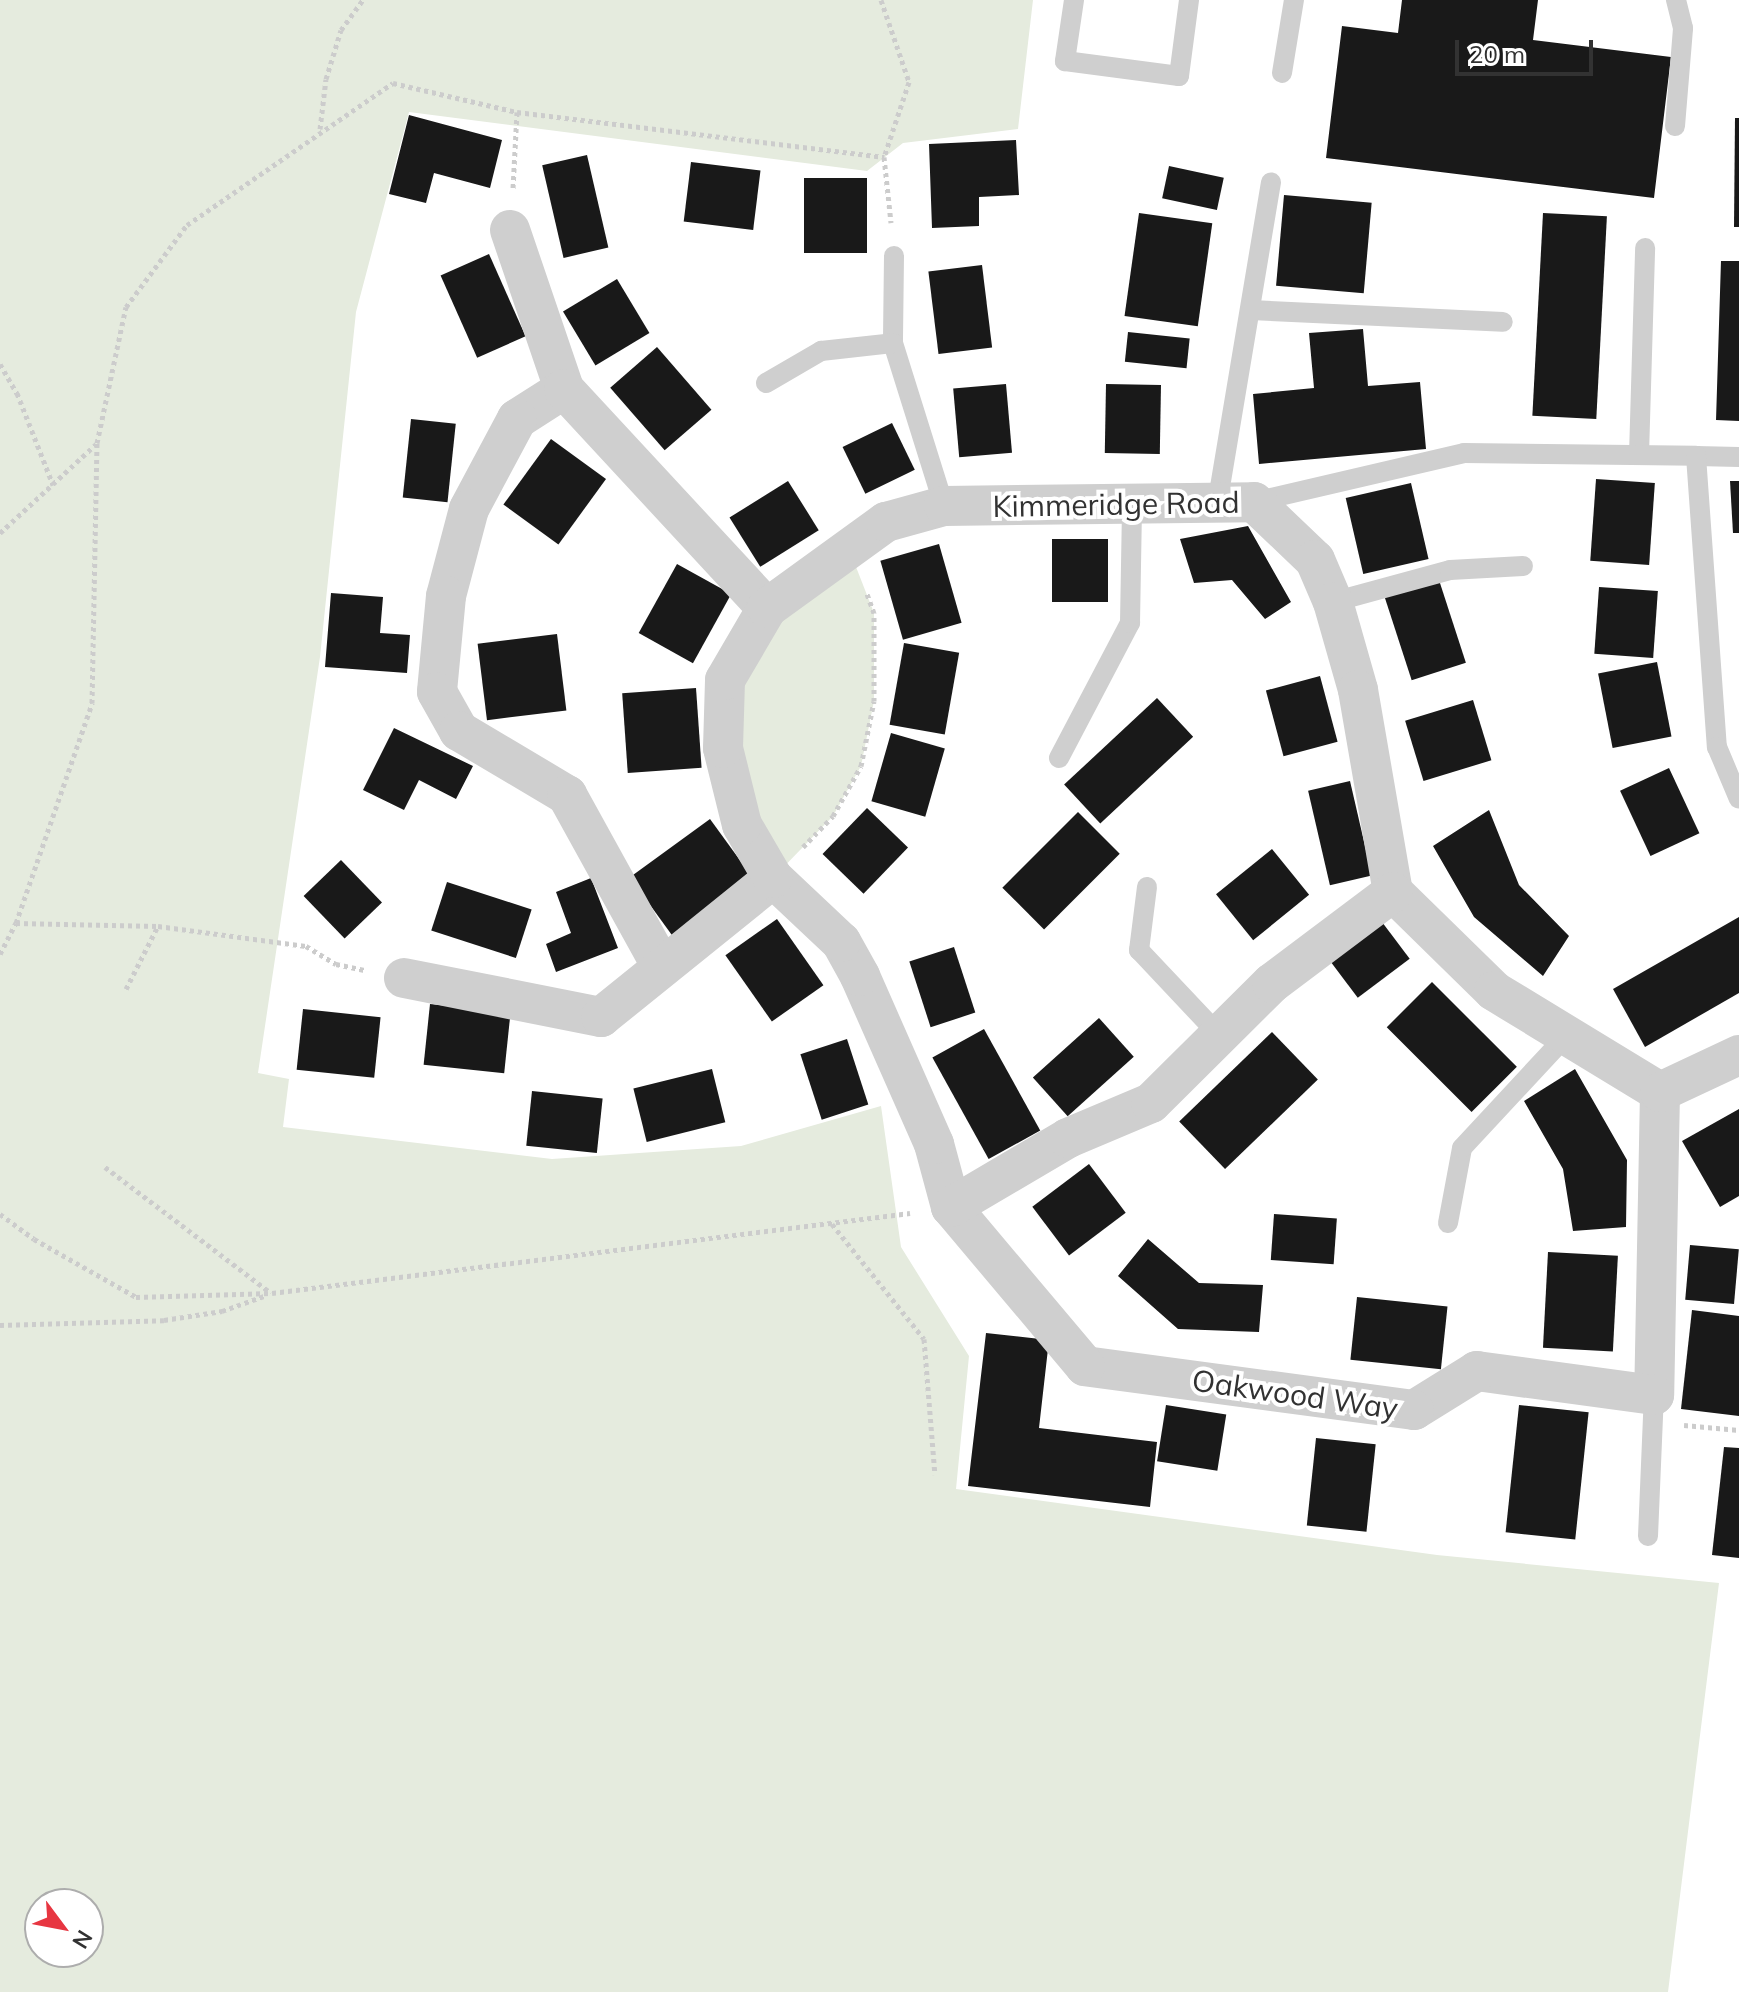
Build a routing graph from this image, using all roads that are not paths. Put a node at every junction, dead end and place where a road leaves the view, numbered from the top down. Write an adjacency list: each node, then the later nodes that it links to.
1 (1074, 0): 2 (lane)
2 (1189, 0)
3 (1294, 0): 5 (lane)
4 (1676, 0): 6 (lane)
5 (1282, 73)
6 (1675, 126)
7 (1271, 182): 11 (lane)
8 (510, 230): 15 (street)
9 (1645, 248): 16 (lane)
10 (894, 256): 13 (lane)
11 (1251, 310): 12 (lane); 19 (lane)
12 (1503, 322)
13 (893, 343): 14 (lane); 21 (lane)
14 (766, 383)
15 (564, 389): 24 (street); 30 (street)
16 (1639, 455): 17 (lane); 19 (lane)
17 (1696, 456): 18 (lane); 26 (lane)
18 (1739, 457)
19 (1236, 500): 20 (street, Kimmeridge Road); 23 (street, Kimmeridge Road)
20 (1132, 505): 21 (street, Kimmeridge Road); 25 (lane)
21 (944, 506): 24 (street, Kimmeridge Road)
22 (1523, 566): 23 (lane)
23 (1333, 602): 29 (street, Kimmeridge Road)
24 (767, 608): 27 (street, Kimmeridge Road)
25 (1059, 758)
26 (1739, 799)
27 (773, 878): 30 (street); 36 (street, Kimmeridge Road)
28 (1147, 887): 32 (lane)
29 (1393, 892): 32 (street); 33 (street)
30 (662, 967): 31 (street)
31 (404, 978)
32 (1219, 1035): 37 (street)
33 (1567, 1035): 35 (street); 38 (lane)
34 (1739, 1055): 35 (street)
35 (1660, 1092): 39 (street)
36 (934, 1144): 37 (street, Oakwood Way)
37 (951, 1207): 39 (street, Oakwood Way)
38 (1448, 1223)
39 (1654, 1409): 40 (lane)
40 (1648, 1536)

